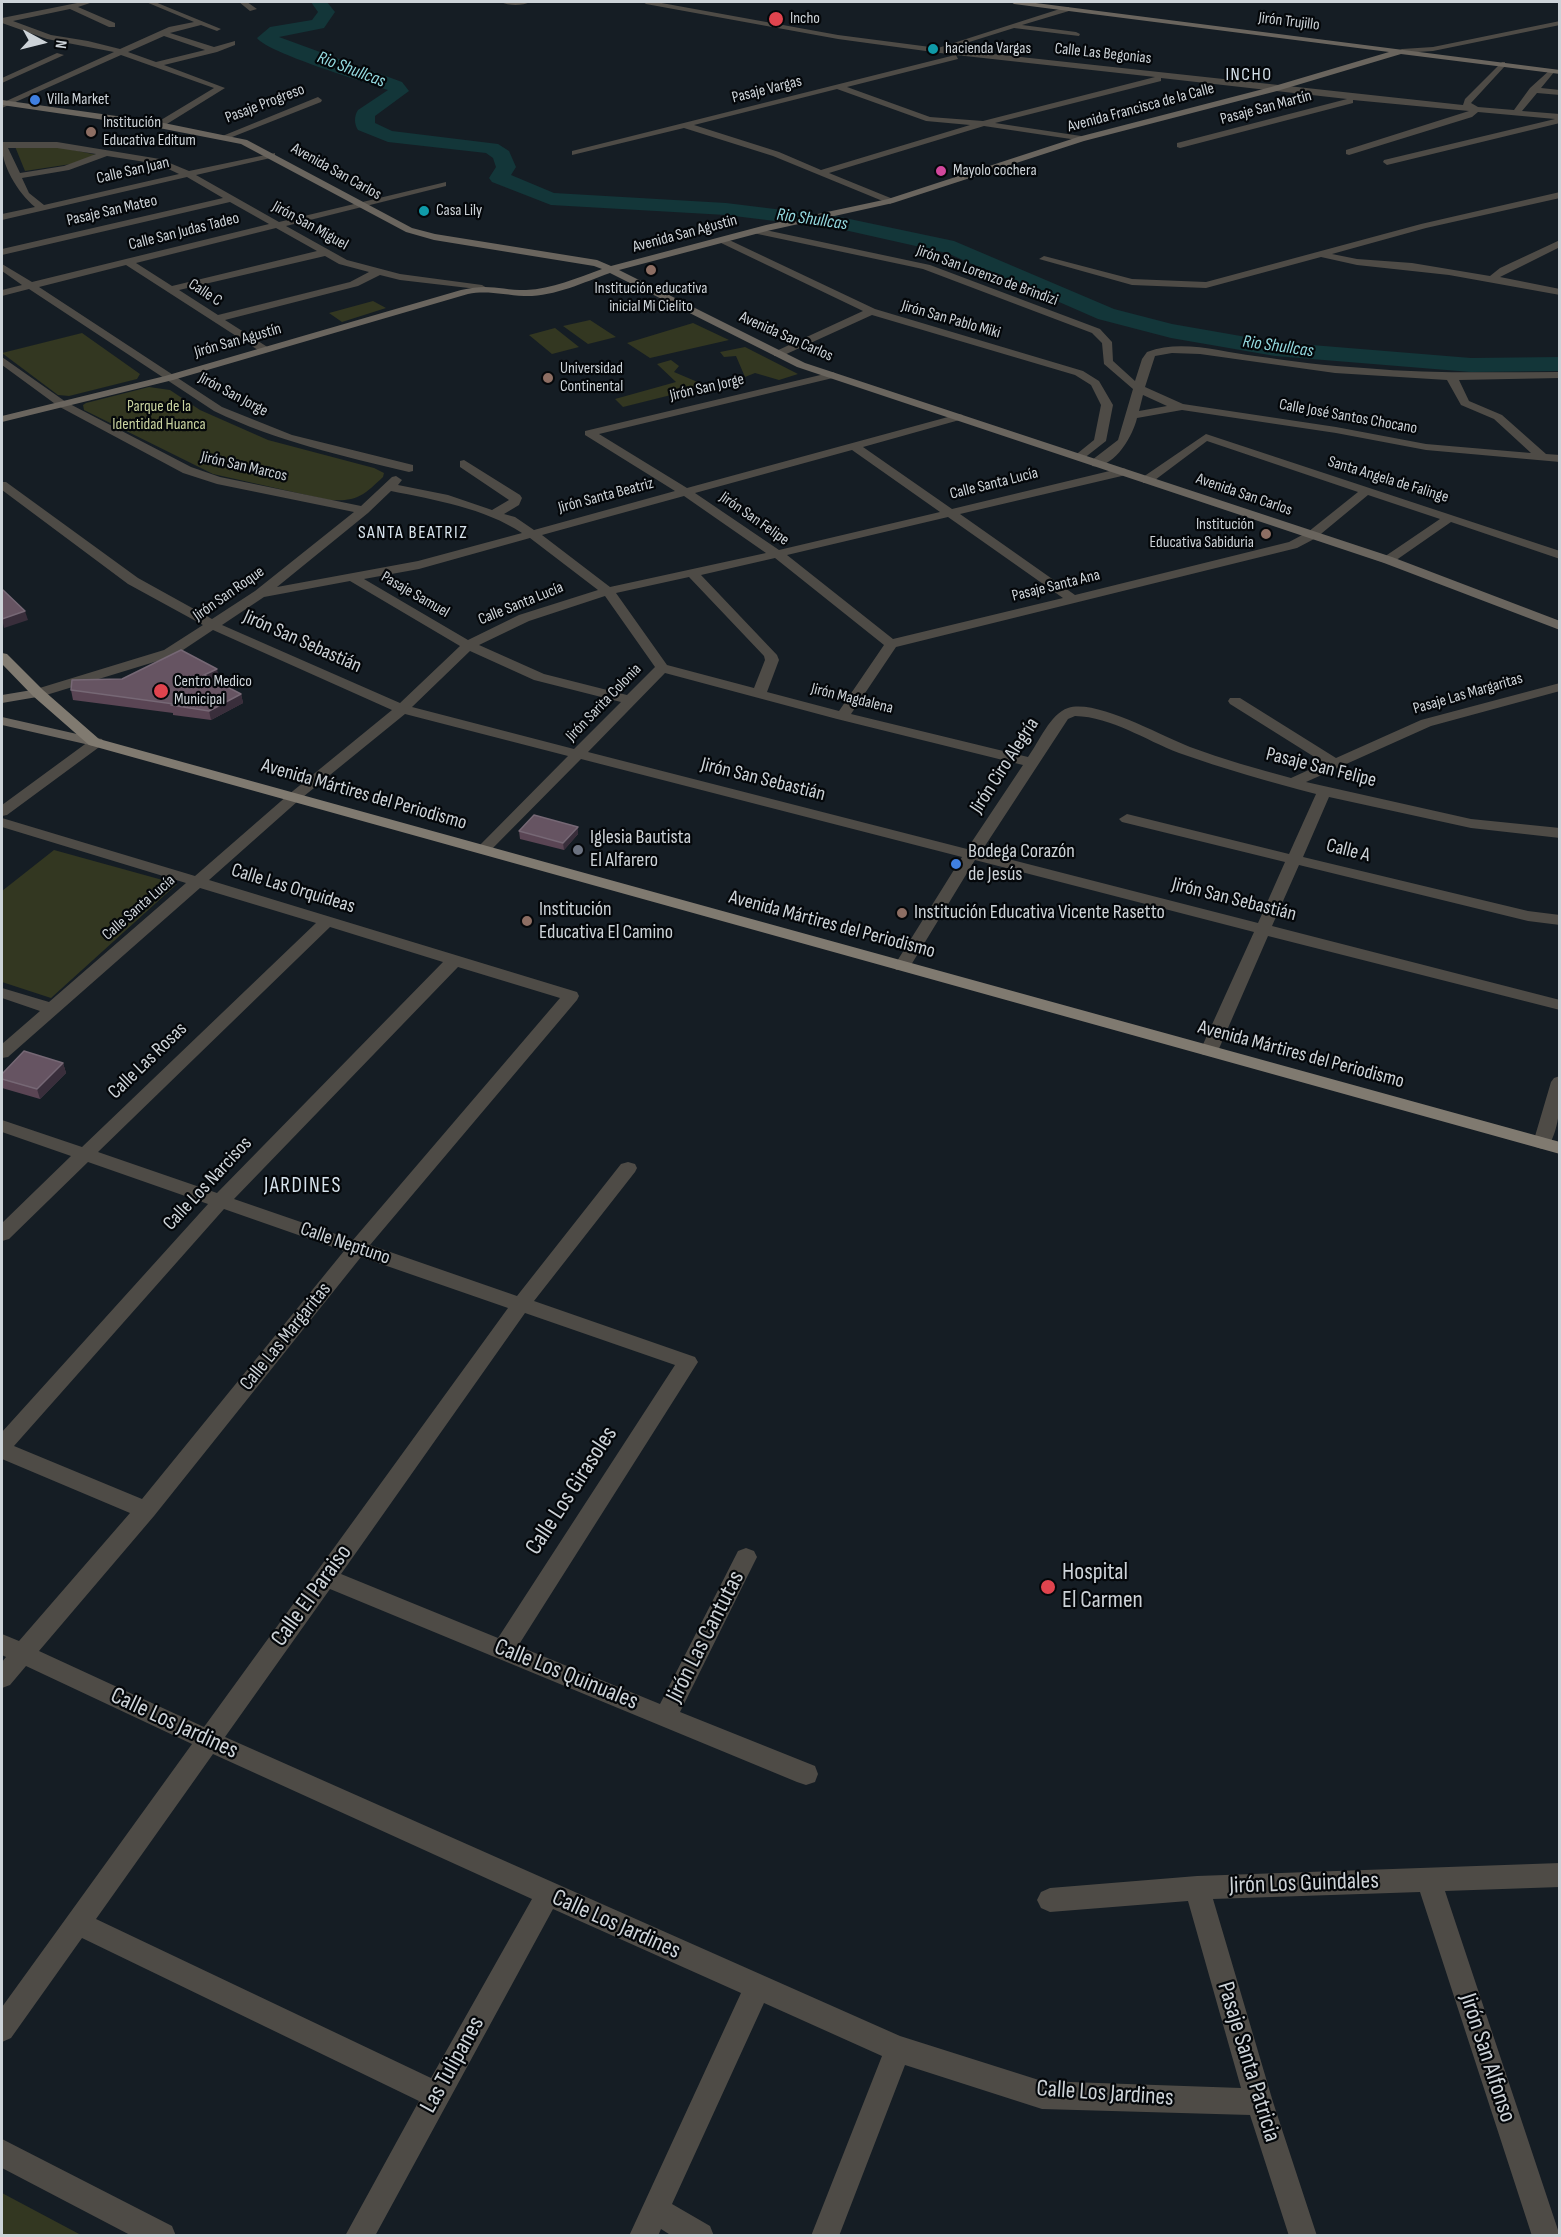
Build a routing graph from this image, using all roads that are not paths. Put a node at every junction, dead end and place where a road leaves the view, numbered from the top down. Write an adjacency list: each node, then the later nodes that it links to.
1 (60, 2): 10 (street)
2 (90, 2): 10 (street)
3 (150, 2): 15 (street)
4 (243, 2): 11 (street)
5 (509, 2): 6 (street)
6 (526, 2)
7 (646, 2): 24 (street, Calle Las Begonias)
8 (1014, 2): 12 (main road, Jirón Trujillo)
9 (1113, 4): 13 (main road)
10 (70, 6): 14 (street); 17 (street)
11 (253, 9)
12 (1066, 9): 13 (main road, Jirón Trujillo); 18 (street)
13 (1084, 11): 25 (main road, Jirón Trujillo)
14 (2, 21): 26 (street)
15 (201, 23): 19 (street); 20 (street)
16 (1560, 23): 25 (street)
17 (112, 25)
18 (1012, 26): 21 (street); 24 (street)
19 (216, 28)
20 (163, 33): 23 (street); 26 (street)
21 (1076, 34)
22 (232, 43): 23 (street)
23 (214, 50): 30 (street)
24 (934, 50): 27 (street, Calle Las Begonias)
25 (1402, 51): 29 (main road, Jirón Trujillo); 37 (main road, Avenida Francisca de la Calle)
26 (121, 52): 30 (street); 42 (street)
27 (965, 54): 34 (street, Calle Las Begonias); 36 (street, Pasaje Vargas)
28 (60, 55): 32 (street)
29 (1502, 64): 33 (main road, Jirón Trujillo); 43 (street)
30 (153, 65): 47 (street)
31 (2, 67): 32 (street)
32 (25, 71): 35 (street)
33 (1555, 71): 38 (street)
34 (1169, 76): 37 (street, Calle Las Begonias); 46 (street)
35 (2, 81)
36 (839, 87): 46 (street); 48 (street, Pasaje Vargas)
37 (1274, 89): 40 (street, Calle Las Begonias); 50 (main road, Avenida Francisca de la Calle)
38 (1533, 90): 39 (street); 44 (street)
39 (1560, 93)
40 (1359, 98): 43 (street, Calle Las Begonias); 52 (street, Pasaje San Martín)
41 (318, 100): 49 (street, Pasaje Progreso)
42 (4, 103): 47 (main road, Avenida San Carlos)
43 (1476, 109): 44 (street, Calle Las Begonias); 53 (street)
44 (1517, 112): 45 (street, Calle Las Begonias)
45 (1560, 119): 57 (street)
46 (981, 123): 50 (street); 58 (street)
47 (159, 125): 49 (main road, Avenida San Carlos)
48 (684, 125): 55 (street, Pasaje Vargas); 58 (street)
49 (224, 136): 56 (main road, Avenida San Carlos)
50 (1081, 139): 65 (main road, Avenida Francisca de la Calle)
51 (2, 145): 54 (street, Jirón San Miguel); 60 (street)
52 (1180, 145)
53 (1349, 152)
54 (107, 153): 59 (street, Jirón San Miguel); 60 (street)
55 (575, 153)
56 (272, 155): 59 (street, Calle San Juan); 67 (main road, Avenida San Carlos)
57 (1387, 162)
58 (820, 173): 65 (street)
59 (188, 174): 64 (street, Jirón San Miguel); 68 (street, Calle San Juan)
60 (16, 176): 68 (street)
61 (443, 184): 67 (street, Calle San Judas Tadeo)
62 (1560, 195): 63 (street)
63 (1546, 196): 66 (street); 77 (street)
64 (230, 199): 71 (street, Jirón San Miguel); 75 (street, Pasaje San Mateo)
65 (891, 201): 69 (main road, Avenida Francisca de la Calle)
66 (1560, 201)
67 (362, 204): 71 (street, Calle San Judas Tadeo); 81 (main road, Avenida San Carlos)
68 (42, 208): 70 (street, Calle San Juan)
69 (849, 211): 72 (main road, Avenida San Agustin)
70 (2, 217)
71 (276, 225): 76 (street, Jirón San Miguel); 79 (street, Calle San Judas Tadeo)
72 (761, 229): 73 (main road, Avenida San Agustin); 98 (street, Jirón San Lorenzo de Brindizi)
73 (722, 240): 81 (main road, Avenida San Agustin); 89 (street, Jirón San Pablo Miki)
74 (1560, 243): 83 (street)
75 (2, 252)
76 (323, 253): 82 (street, Jirón San Miguel); 86 (street)
77 (1321, 254): 78 (street); 83 (street)
78 (1044, 259)
79 (128, 262): 84 (street, Calle San Judas Tadeo); 86 (street, Calle C)
80 (2, 267): 84 (street, Jirón San Jorge)
81 (612, 269): 85 (main road, Jirón San Miguel); 92 (main road, Avenida San Carlos)
82 (377, 272): 85 (street, Jirón San Miguel); 90 (street)
83 (1492, 279): 87 (street)
84 (27, 286): 88 (street, Calle San Judas Tadeo); 97 (street, Jirón San Jorge)
85 (482, 288): 91 (main road, Jirón San Agustín)
86 (171, 289): 90 (street, Calle C)
87 (1560, 292)
88 (2, 293)
89 (871, 311): 92 (street); 106 (street, Jirón San Pablo Miki)
90 (217, 319): 91 (street, Calle C)
91 (265, 350): 97 (main road, Jirón San Agustín)
92 (778, 354): 94 (main road, Avenida San Carlos)
93 (2, 360): 99 (street, Jirón San Marcos)
94 (833, 375): 102 (main road, Avenida San Carlos); 104 (street, Jirón San Jorge)
95 (1560, 375): 96 (street)
96 (1451, 376): 98 (street); 107 (street)
97 (169, 378): 99 (main road, Jirón San Agustín); 111 (street, Jirón San Jorge)
98 (1140, 389): 100 (street, Jirón San Lorenzo de Brindizi); 101 (street)
99 (62, 404): 103 (main road, Jirón San Agustín); 118 (street, Jirón San Marcos)
100 (1182, 407): 101 (street, Calle José Santos Chocano); 107 (street, Calle José Santos Chocano)
101 (1133, 415): 109 (street)
102 (958, 417): 105 (street, Jirón Santa Beatriz); 106 (main road, Avenida San Carlos)
103 (2, 419)
104 (589, 433): 116 (street, Jirón San Felipe)
105 (853, 445): 116 (street, Jirón Santa Beatriz); 119 (street)
106 (1079, 457): 109 (main road, Avenida San Carlos)
107 (1543, 458): 108 (street, Calle José Santos Chocano)
108 (1560, 459)
109 (1096, 463): 112 (main road, Avenida San Carlos)
110 (464, 464): 120 (street)
111 (409, 468): 115 (street, Jirón San Roque)
112 (1122, 472): 113 (main road, Avenida San Carlos); 119 (street, Calle Santa Lucía)
113 (1147, 480): 117 (street, Santa Angela de Falinge); 123 (main road, Avenida San Carlos)
114 (2, 485): 132 (street, Jirón San Sebastián)
115 (389, 487): 118 (street, Jirón San Roque); 120 (street, Jirón Sarita Colonia)
116 (684, 491): 122 (street, Jirón Santa Beatriz); 124 (street, Jirón San Felipe)
117 (1365, 492): 121 (street, Santa Angela de Falinge); 123 (street, Pasaje Santa Ana)
118 (364, 510): 130 (street, Jirón San Roque)
119 (950, 513): 124 (street, Calle Santa Lucía); 131 (street)
120 (494, 514): 122 (street, Jirón Sarita Colonia)
121 (1450, 517): 125 (street, Santa Angela de Falinge); 126 (street)
122 (531, 533): 128 (street, Jirón Santa Beatriz); 129 (street, Jirón Sarita Colonia)
123 (1312, 535): 126 (main road, Avenida San Carlos); 131 (street, Pasaje Santa Ana)
124 (777, 554): 127 (street, Calle Santa Lucía); 134 (street, Jirón San Felipe)
125 (1560, 555)
126 (1388, 560): 133 (main road, Avenida San Carlos)
127 (692, 573): 129 (street, Calle Santa Lucía); 140 (street)
128 (352, 577): 130 (street, Jirón Santa Beatriz); 135 (street, Pasaje Samuel)
129 (608, 591): 135 (street, Calle Santa Lucía); 137 (street, Jirón Sarita Colonia)
130 (260, 594): 132 (street, Jirón San Roque)
131 (1073, 599): 134 (street, Pasaje Santa Ana)
132 (214, 626): 139 (street, Jirón San Roque); 144 (street, Jirón San Sebastián)
133 (1560, 626)
134 (891, 644): 146 (street)
135 (468, 645): 141 (street, Pasaje Samuel); 144 (street, Calle Santa Lucía)
136 (2, 657): 139 (main road, Avenida Mártires del Periodismo)
137 (662, 668): 140 (street, Jirón Magdalena); 141 (street, Jirón Sarita Colonia)
138 (1560, 687): 151 (street, Pasaje Las Margaritas)
139 (38, 693): 142 (main road); 148 (main road, Avenida Mártires del Periodismo)
140 (759, 694): 146 (street, Jirón Magdalena)
141 (630, 700): 149 (street, Jirón Sarita Colonia)
142 (4, 701)
143 (1235, 701): 151 (street)
144 (402, 709): 149 (street, Jirón San Sebastián); 154 (street, Calle Santa Lucía)
145 (1080, 711): 150 (street, Jirón Ciro Alegría); 152 (street, Pasaje San Felipe)
146 (842, 716): 150 (street, Jirón Magdalena)
147 (2, 721): 148 (main road, Avenida Mártires del Periodismo)
148 (96, 742): 154 (main road, Avenida Mártires del Periodismo); 155 (street)
149 (577, 754): 159 (street, Jirón Sarita Colonia); 160 (street, Jirón San Sebastián)
150 (1034, 763): 160 (street, Jirón Ciro Alegría)
151 (1336, 764): 152 (street, Pasaje Las Margaritas)
152 (1290, 784): 153 (street, Pasaje San Felipe)
153 (1324, 792): 158 (street, Pasaje San Felipe); 161 (street)
154 (293, 798): 159 (main road, Avenida Mártires del Periodismo); 162 (street, Calle Santa Lucía)
155 (2, 812)
156 (1127, 819): 161 (street, Calle A)
157 (2, 822): 162 (street, Calle Las Orquideas)
158 (1560, 833)
159 (483, 850): 167 (main road, Avenida Mártires del Periodismo)
160 (971, 855): 165 (street, Jirón San Sebastián); 167 (street, Jirón Ciro Alegría)
161 (1294, 859): 163 (street, Calle A); 165 (street)
162 (197, 882): 164 (street, Calle Las Orquideas); 171 (street, Calle Santa Lucía)
163 (1560, 920)
164 (327, 921): 166 (street, Calle Las Orquideas); 178 (street, Calle Las Rosas)
165 (1263, 930): 170 (street, Jirón San Sebastián); 172 (street)
166 (455, 960): 169 (street, Calle Las Orquideas); 180 (street, Calle Los Narcisos)
167 (902, 966): 172 (main road, Avenida Mártires del Periodismo)
168 (2, 993): 171 (street)
169 (571, 996): 182 (street, Calle Las Margaritas)
170 (1560, 1005)
171 (52, 1009): 173 (street, Calle Santa Lucía)
172 (1209, 1051): 176 (main road, Avenida Mártires del Periodismo)
173 (2, 1053)
174 (1560, 1082): 176 (street)
175 (2, 1126): 178 (street, Calle Neptuno)
176 (1542, 1143): 177 (main road, Avenida Mártires del Periodismo)
177 (1560, 1148)
178 (84, 1154): 180 (street, Calle Neptuno); 181 (street, Calle Las Rosas)
179 (628, 1168): 183 (street, Calle El Paraiso)
180 (221, 1201): 182 (street, Calle Neptuno); 185 (street, Calle Los Narcisos)
181 (2, 1234)
182 (357, 1248): 183 (street, Calle Neptuno); 186 (street, Calle Las Margaritas)
183 (521, 1304): 184 (street, Calle Neptuno); 188 (street, Calle El Paraiso)
184 (688, 1362): 190 (street, Calle Los Girasoles)
185 (2, 1448): 186 (street)
186 (146, 1510): 189 (street, Calle Las Margaritas)
187 (746, 1557): 192 (street, Jirón Las Cantutas)
188 (325, 1577): 190 (street, Calle Los Quinuales); 193 (street, Calle El Paraiso)
189 (12, 1648): 191 (street, Calle Las Margaritas); 193 (street, Calle Los Jardines)
190 (503, 1650): 192 (street, Calle Los Quinuales)
191 (2, 1678)
192 (666, 1716): 194 (street, Calle Los Quinuales)
193 (208, 1741): 198 (street, Calle Los Jardines); 200 (street, Calle El Paraiso)
194 (806, 1774)
195 (1560, 1875): 196 (street, Jirón Los Guindales)
196 (1429, 1880): 197 (street, Jirón Los Guindales); 213 (street, Jirón San Alfonso)
197 (1197, 1888): 199 (street, Jirón Los Guindales); 205 (street, Pasaje Santa Patricia)
198 (548, 1894): 201 (street, Calle Los Jardines); 204 (street, Las Tulipanes)
199 (1050, 1900)
200 (78, 1923): 202 (street, Calle El Paraiso); 204 (street)
201 (757, 1988): 203 (street, Calle Los Jardines); 207 (street)
202 (2, 2029)
203 (898, 2049): 205 (street, Calle Los Jardines); 211 (street)
204 (437, 2095): 209 (street, Las Tulipanes)
205 (1259, 2102): 212 (street, Pasaje Santa Patricia)
206 (2, 2153): 208 (street)
207 (649, 2223): 210 (street)
208 (162, 2235)
209 (359, 2235)
210 (700, 2235)
211 (825, 2235)
212 (1303, 2235)
213 (1546, 2235)

